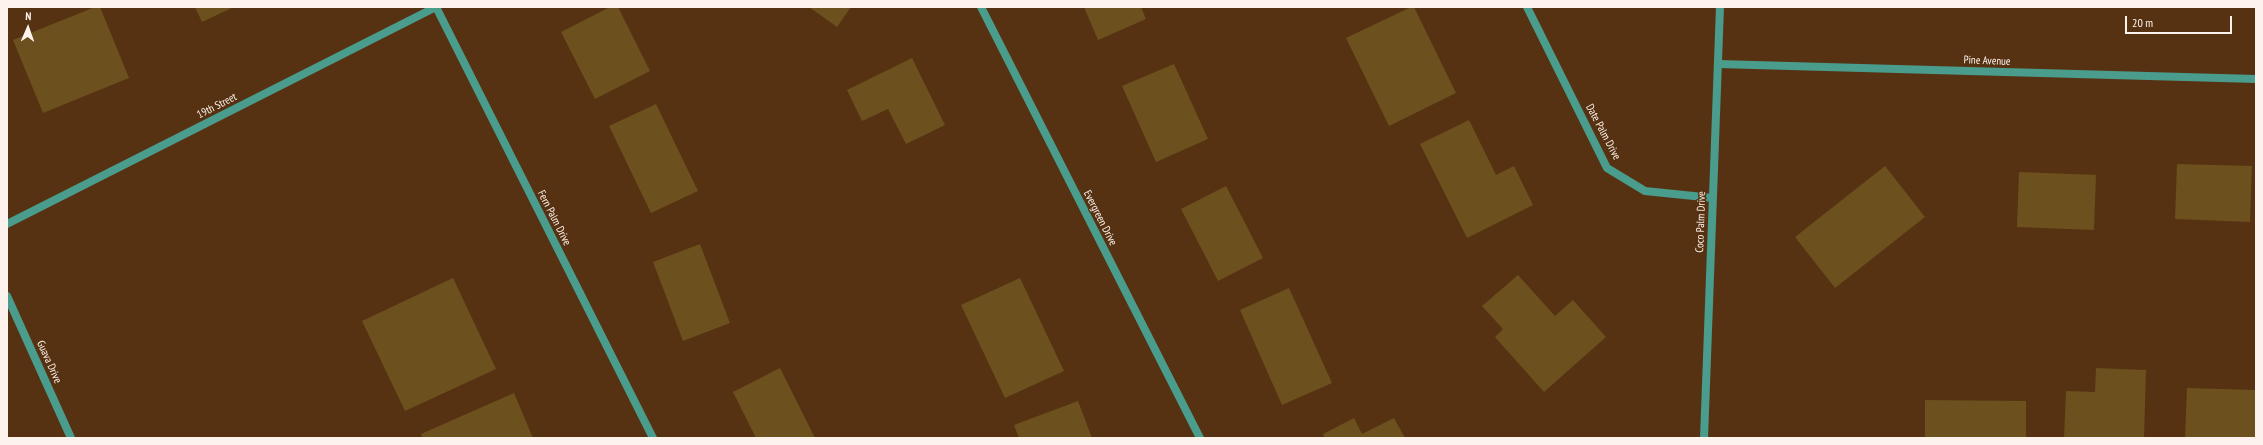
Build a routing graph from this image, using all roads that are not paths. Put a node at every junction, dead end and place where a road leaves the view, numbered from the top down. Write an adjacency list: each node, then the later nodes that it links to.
1 (436, 7): 8 (street, 19th Street); 11 (street, Fern Palm Drive)
2 (980, 7): 12 (street, Evergreen Drive)
3 (1527, 7): 7 (street, Date Palm Drive)
4 (1720, 7): 5 (street, Coco Palm Drive)
5 (1718, 64): 6 (street, Pine Avenue); 7 (street, Coco Palm Drive)
6 (2256, 79)
7 (1713, 198): 13 (street, Coco Palm Drive)
8 (7, 224)
9 (7, 296): 10 (street, Guava Drive)
10 (71, 438)
11 (653, 438)
12 (1200, 438)
13 (1704, 438)

